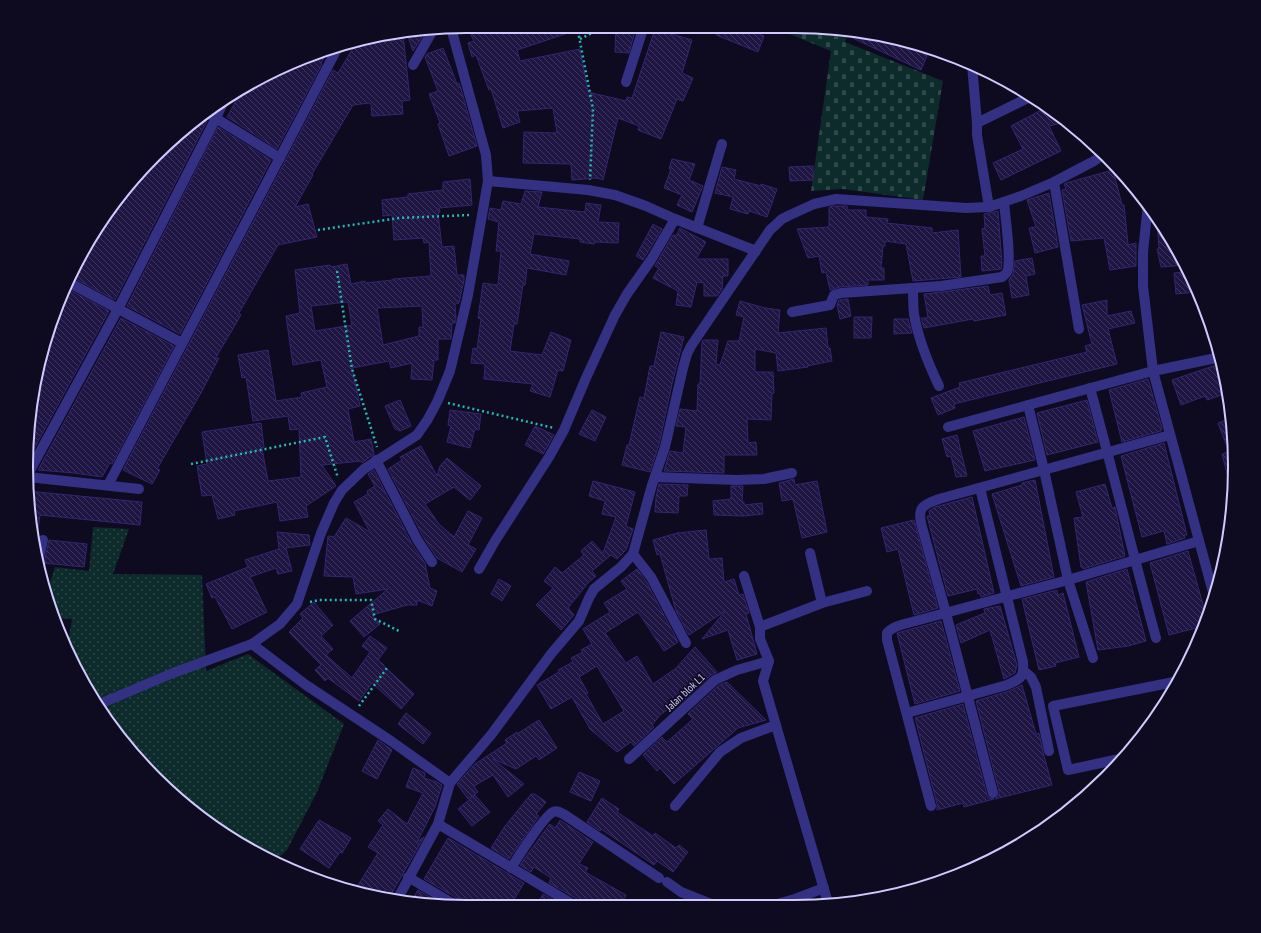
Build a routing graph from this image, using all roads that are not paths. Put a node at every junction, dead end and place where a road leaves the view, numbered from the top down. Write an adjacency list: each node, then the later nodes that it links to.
1 (453, 33): 14 (street)
2 (642, 33): 7 (street)
3 (430, 35): 5 (street)
4 (334, 54): 12 (street)
5 (413, 65)
6 (973, 72): 10 (street)
7 (626, 82)
8 (1025, 100): 10 (street)
9 (213, 116): 12 (street); 24 (street)
10 (977, 123): 17 (street)
11 (722, 144): 20 (street)
12 (280, 158): 27 (street)
13 (1099, 158): 15 (street)
14 (488, 181): 19 (street); 36 (street)
15 (1054, 182): 16 (street); 26 (street)
16 (1004, 202): 17 (street); 23 (street)
17 (989, 207): 21 (street)
18 (1147, 215): 29 (street)
19 (674, 219): 20 (street); 52 (street)
20 (697, 228): 21 (street)
21 (756, 251): 41 (street)
22 (73, 285): 24 (street)
23 (913, 288): 25 (street); 30 (street)
24 (118, 309): 27 (street); 37 (street)
25 (792, 312)
26 (1079, 329)
27 (182, 343): 42 (street)
28 (1214, 358): 29 (street)
29 (1153, 371): 31 (street); 34 (street)
30 (939, 386)
31 (1090, 388): 32 (street); 35 (street)
32 (1028, 405): 33 (street); 38 (street)
33 (948, 427)
34 (1170, 435): 35 (street); 46 (street)
35 (1108, 452): 38 (street); 50 (street)
36 (378, 459): 51 (street); 62 (street)
37 (33, 466)
38 (1044, 470): 43 (street); 54 (street)
39 (792, 473): 41 (street)
40 (33, 476): 42 (street)
41 (655, 476): 49 (street)
42 (108, 485): 44 (street)
43 (980, 488): 57 (street); 59 (street)
44 (139, 489)
45 (43, 540): 47 (street)
46 (1199, 541): 50 (street); 55 (street)
47 (41, 550)
48 (810, 553): 58 (street)
49 (633, 554): 63 (street); 75 (street)
50 (1135, 561): 54 (street); 61 (street)
51 (432, 562)
52 (480, 569)
53 (744, 576): 60 (street)
54 (1068, 580): 57 (street); 64 (street)
55 (1211, 585)
56 (867, 591): 58 (street)
57 (1007, 597): 59 (street); 66 (street)
58 (822, 603): 60 (street)
59 (946, 614): 68 (street); 70 (street)
60 (760, 627): 65 (street)
61 (1156, 638)
62 (252, 644): 69 (street); 75 (street)
63 (686, 644)
64 (1093, 658)
65 (768, 661): 71 (street); 73 (street, Jalan blok L1)
66 (1024, 671): 68 (street); 72 (street)
67 (1170, 683): 74 (street)
68 (968, 697): 70 (street); 76 (street)
69 (103, 703)
70 (908, 714): 78 (street)
71 (776, 725): 77 (street); 82 (street)
72 (1049, 751)
73 (629, 759)
74 (1112, 761)
75 (450, 783): 79 (street)
76 (993, 793)
77 (675, 806)
78 (932, 806)
79 (438, 824): 80 (street); 81 (street)
80 (512, 868): 86 (street); 87 (street)
81 (408, 877): 83 (street); 84 (street)
82 (824, 888): 85 (street); 88 (street)
83 (400, 895)
84 (446, 899)
85 (827, 899)
86 (566, 900)
87 (701, 900)
88 (791, 900)

